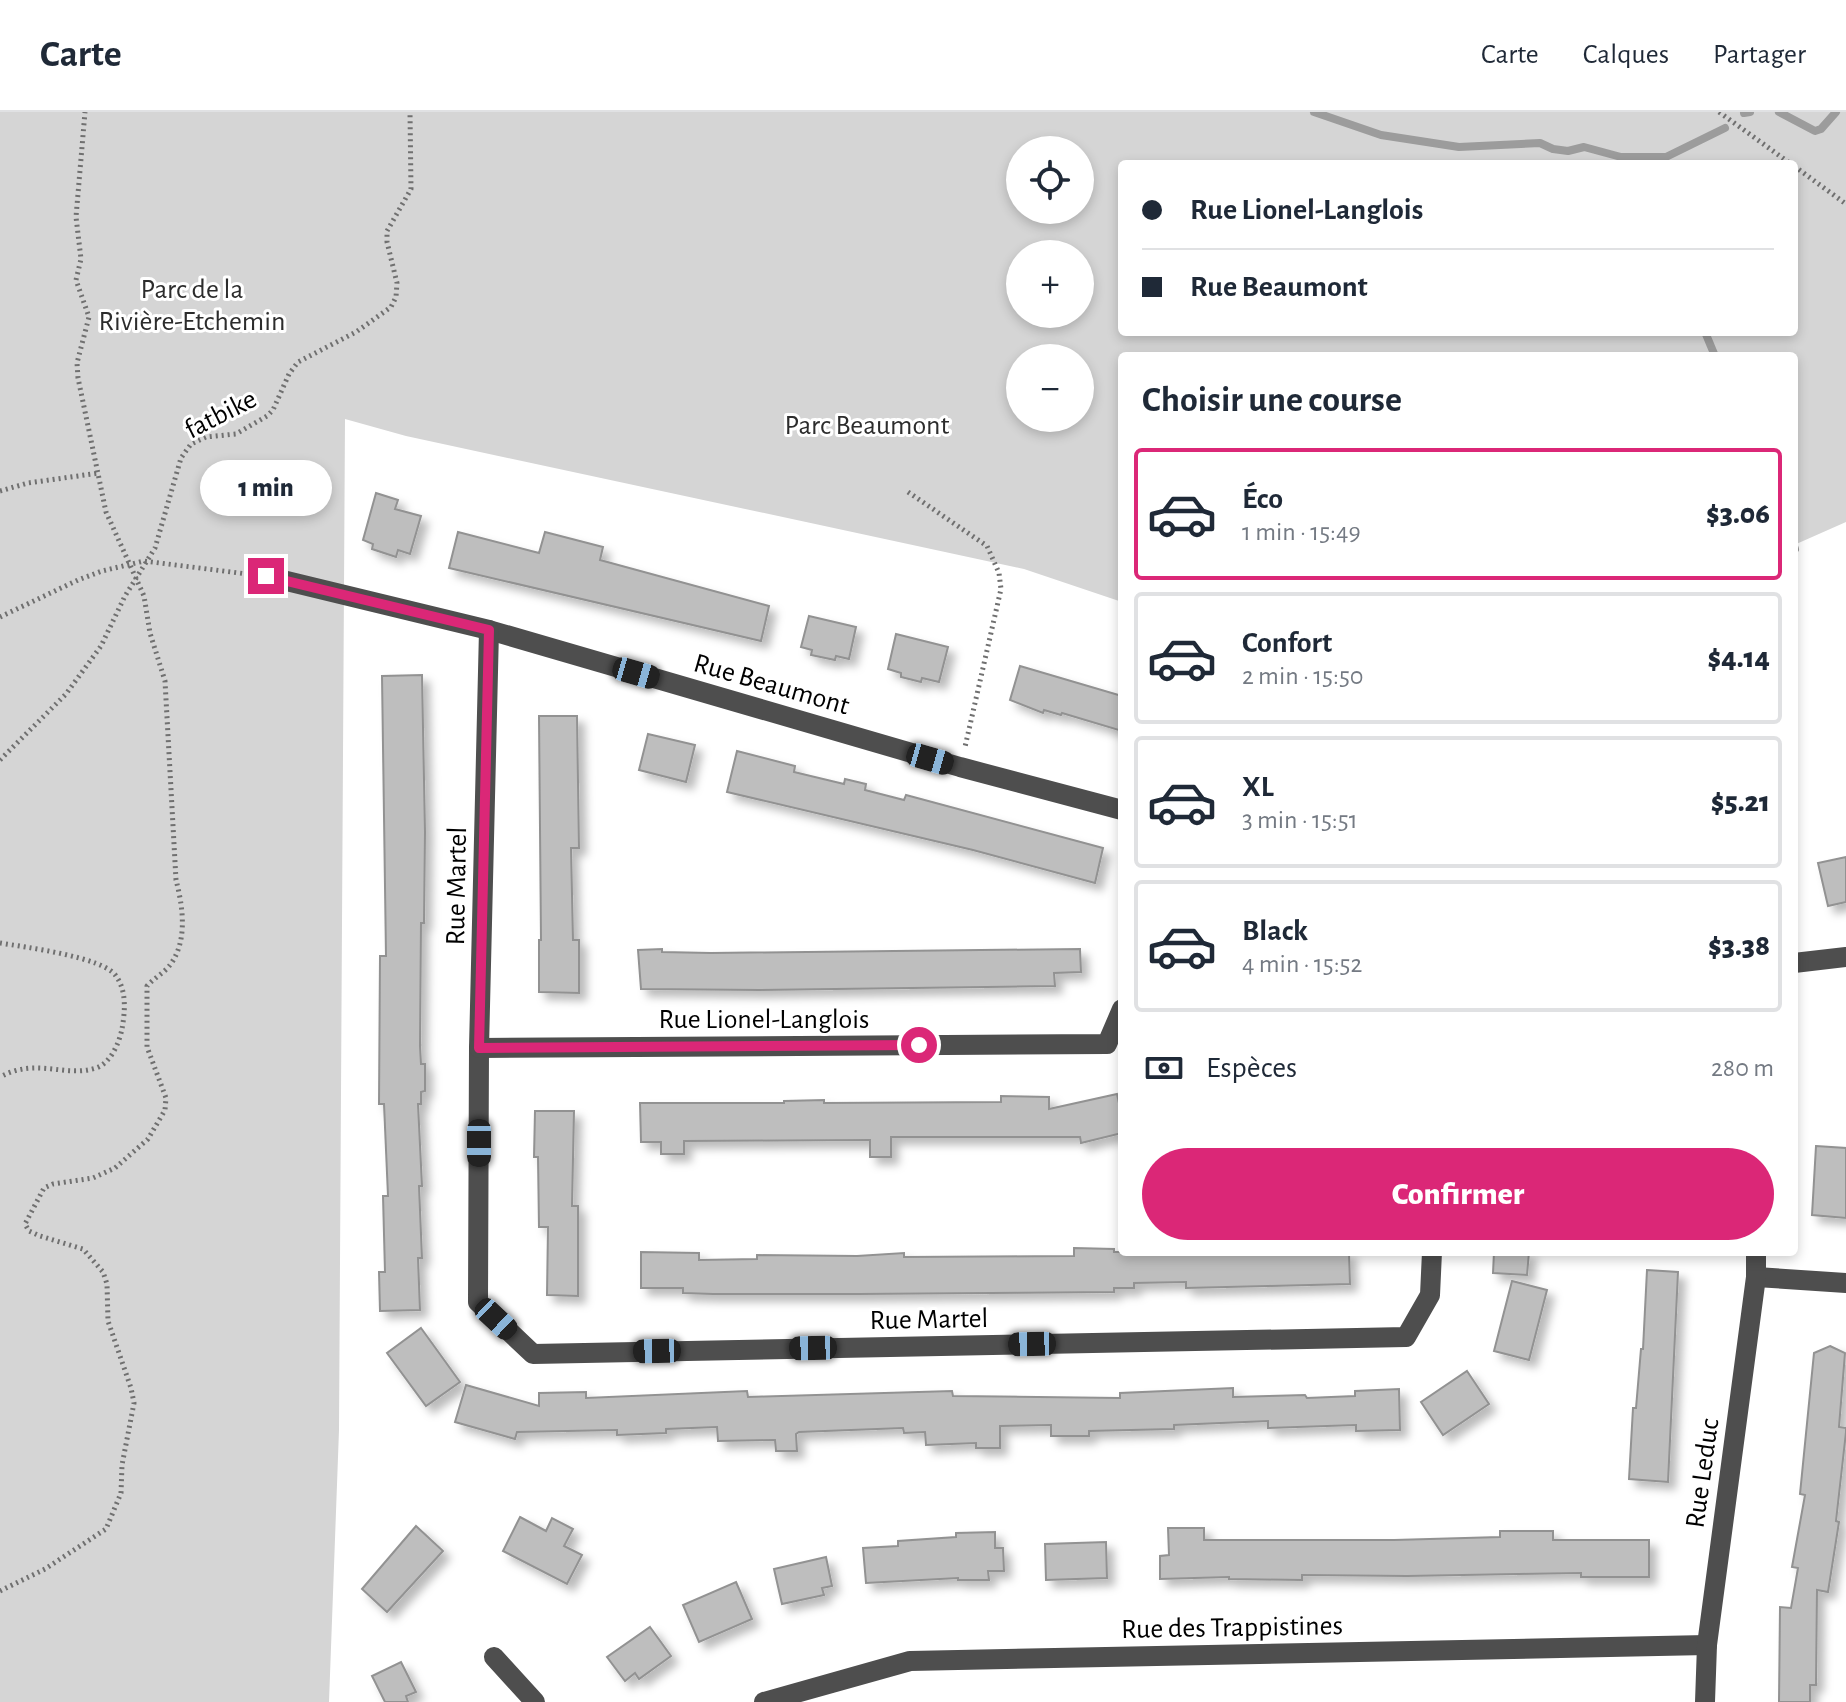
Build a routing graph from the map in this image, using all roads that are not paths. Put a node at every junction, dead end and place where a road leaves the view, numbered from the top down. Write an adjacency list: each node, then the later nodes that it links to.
1 (266, 576): 2 (street, Rue Beaumont)
2 (489, 630): 3 (street, Rue Beaumont); 7 (street, Rue Martel)
3 (1118, 809)
4 (1846, 957): 5 (street)
5 (1798, 963)
6 (1118, 1018): 7 (street, Rue Lionel-Langlois)
7 (479, 1048): 8 (street, Rue Martel)
8 (1432, 1256)
9 (1756, 1256): 10 (street, Rue Leduc)
10 (1756, 1277): 11 (street); 12 (street, Rue Leduc)
11 (1846, 1283)
12 (1707, 1645): 15 (street, Rue des Trappistines); 16 (street, Rue Leduc)
13 (494, 1657): 14 (street)
14 (535, 1702)
15 (764, 1702)
16 (1705, 1702)

